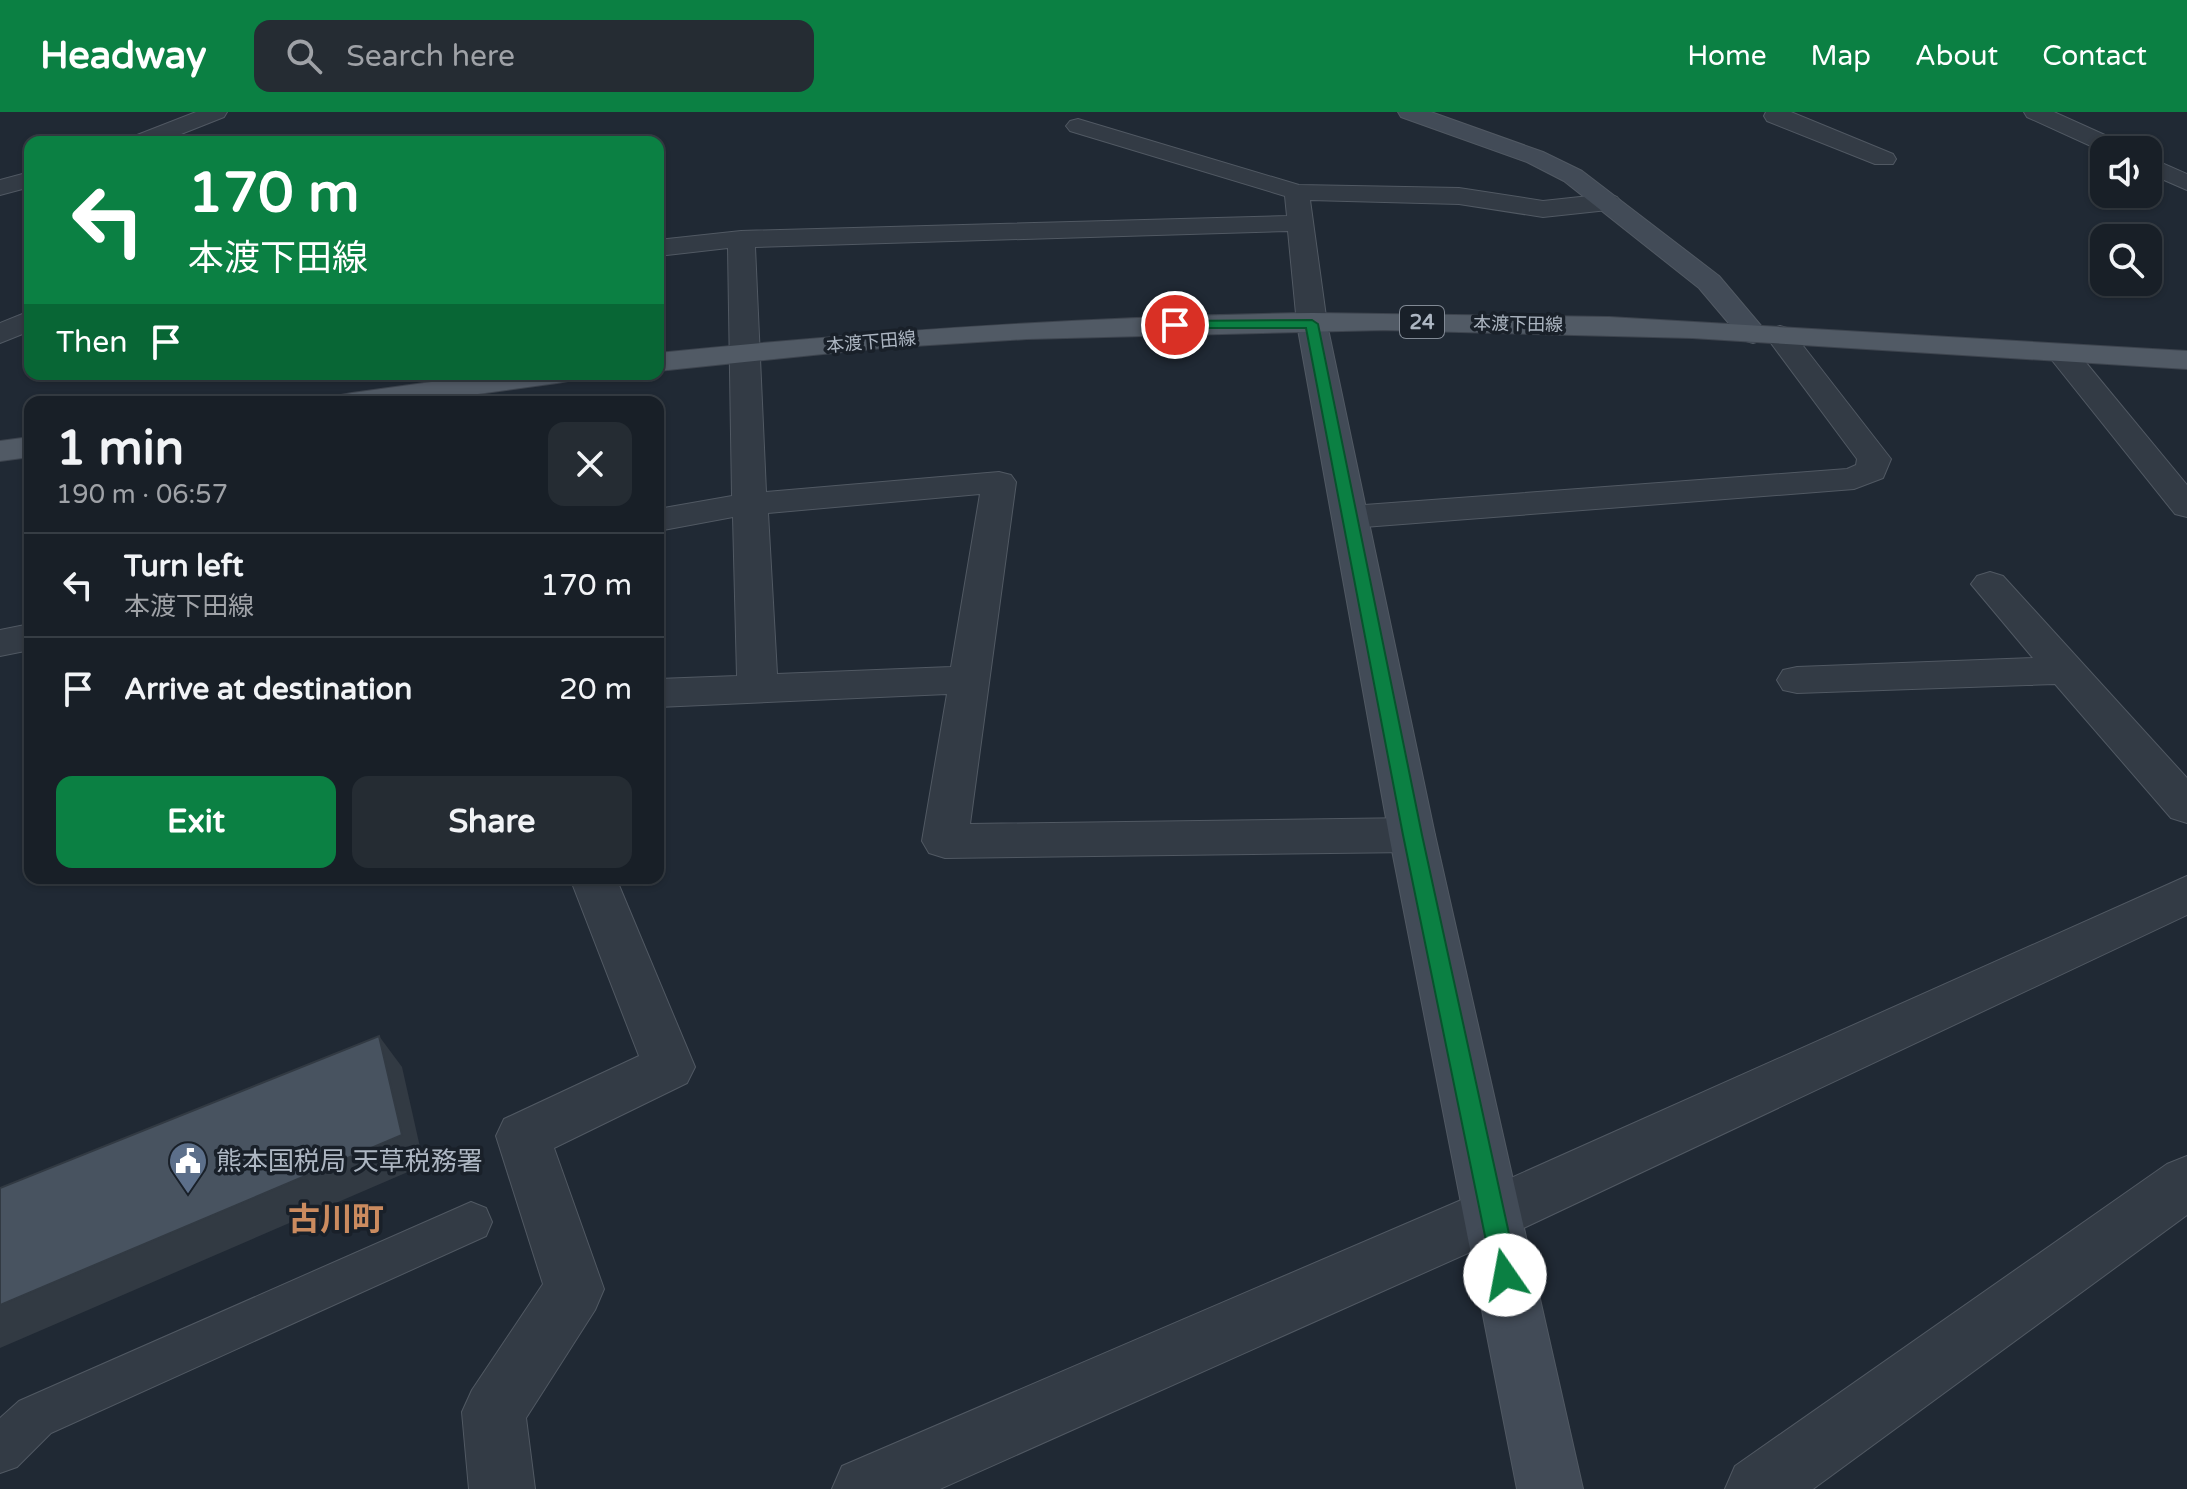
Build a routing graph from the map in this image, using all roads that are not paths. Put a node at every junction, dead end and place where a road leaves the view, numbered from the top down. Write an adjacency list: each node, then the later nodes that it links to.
1 (216, 112): 6 (street)
2 (1409, 112): 14 (street)
3 (1780, 112): 8 (street)
4 (2035, 112): 7 (street)
5 (1078, 126): 13 (street)
6 (155, 136)
7 (2090, 137)
8 (1884, 159)
9 (2162, 171): 11 (street)
10 (24, 181): 12 (street)
11 (2187, 183)
12 (0, 188)
13 (1297, 192): 14 (street); 15 (street)
14 (1608, 202): 21 (street)
15 (1300, 223): 16 (street); 19 (street)
16 (741, 239): 17 (street); 23 (street)
17 (664, 247)
18 (24, 323): 20 (street)
19 (1312, 324): 21 (main road, 本渡下田線 / 24); 23 (main road, 本渡下田線 / 24); 32 (street)
20 (0, 334)
21 (1766, 335): 22 (main road, 本渡下田線 / 24); 32 (street)
22 (2062, 353): 24 (main road, 本渡下田線 / 24); 31 (street)
23 (743, 354): 25 (main road, 本渡下田線 / 24); 30 (street)
24 (2187, 360)
25 (664, 361)
26 (513, 380): 27 (main road)
27 (396, 396)
28 (24, 448): 29 (main road)
29 (0, 451)
30 (748, 504): 33 (street); 38 (street); 40 (street)
31 (2187, 507)
32 (1351, 517): 43 (street)
33 (664, 519)
34 (1990, 584): 37 (street)
35 (24, 638): 36 (street)
36 (0, 643)
37 (2066, 670): 39 (street); 42 (street)
38 (969, 680): 40 (street); 43 (street)
39 (1797, 680)
40 (758, 689): 41 (street)
41 (664, 693)
42 (2187, 807)
43 (1412, 835): 47 (street)
44 (595, 884): 50 (street)
45 (2187, 894): 47 (street)
46 (2187, 1182): 53 (street)
47 (1493, 1214): 51 (street); 52 (street)
48 (471, 1222): 49 (lane)
49 (0, 1450)
50 (502, 1489)
51 (865, 1489)
52 (1550, 1489)
53 (1758, 1489)

